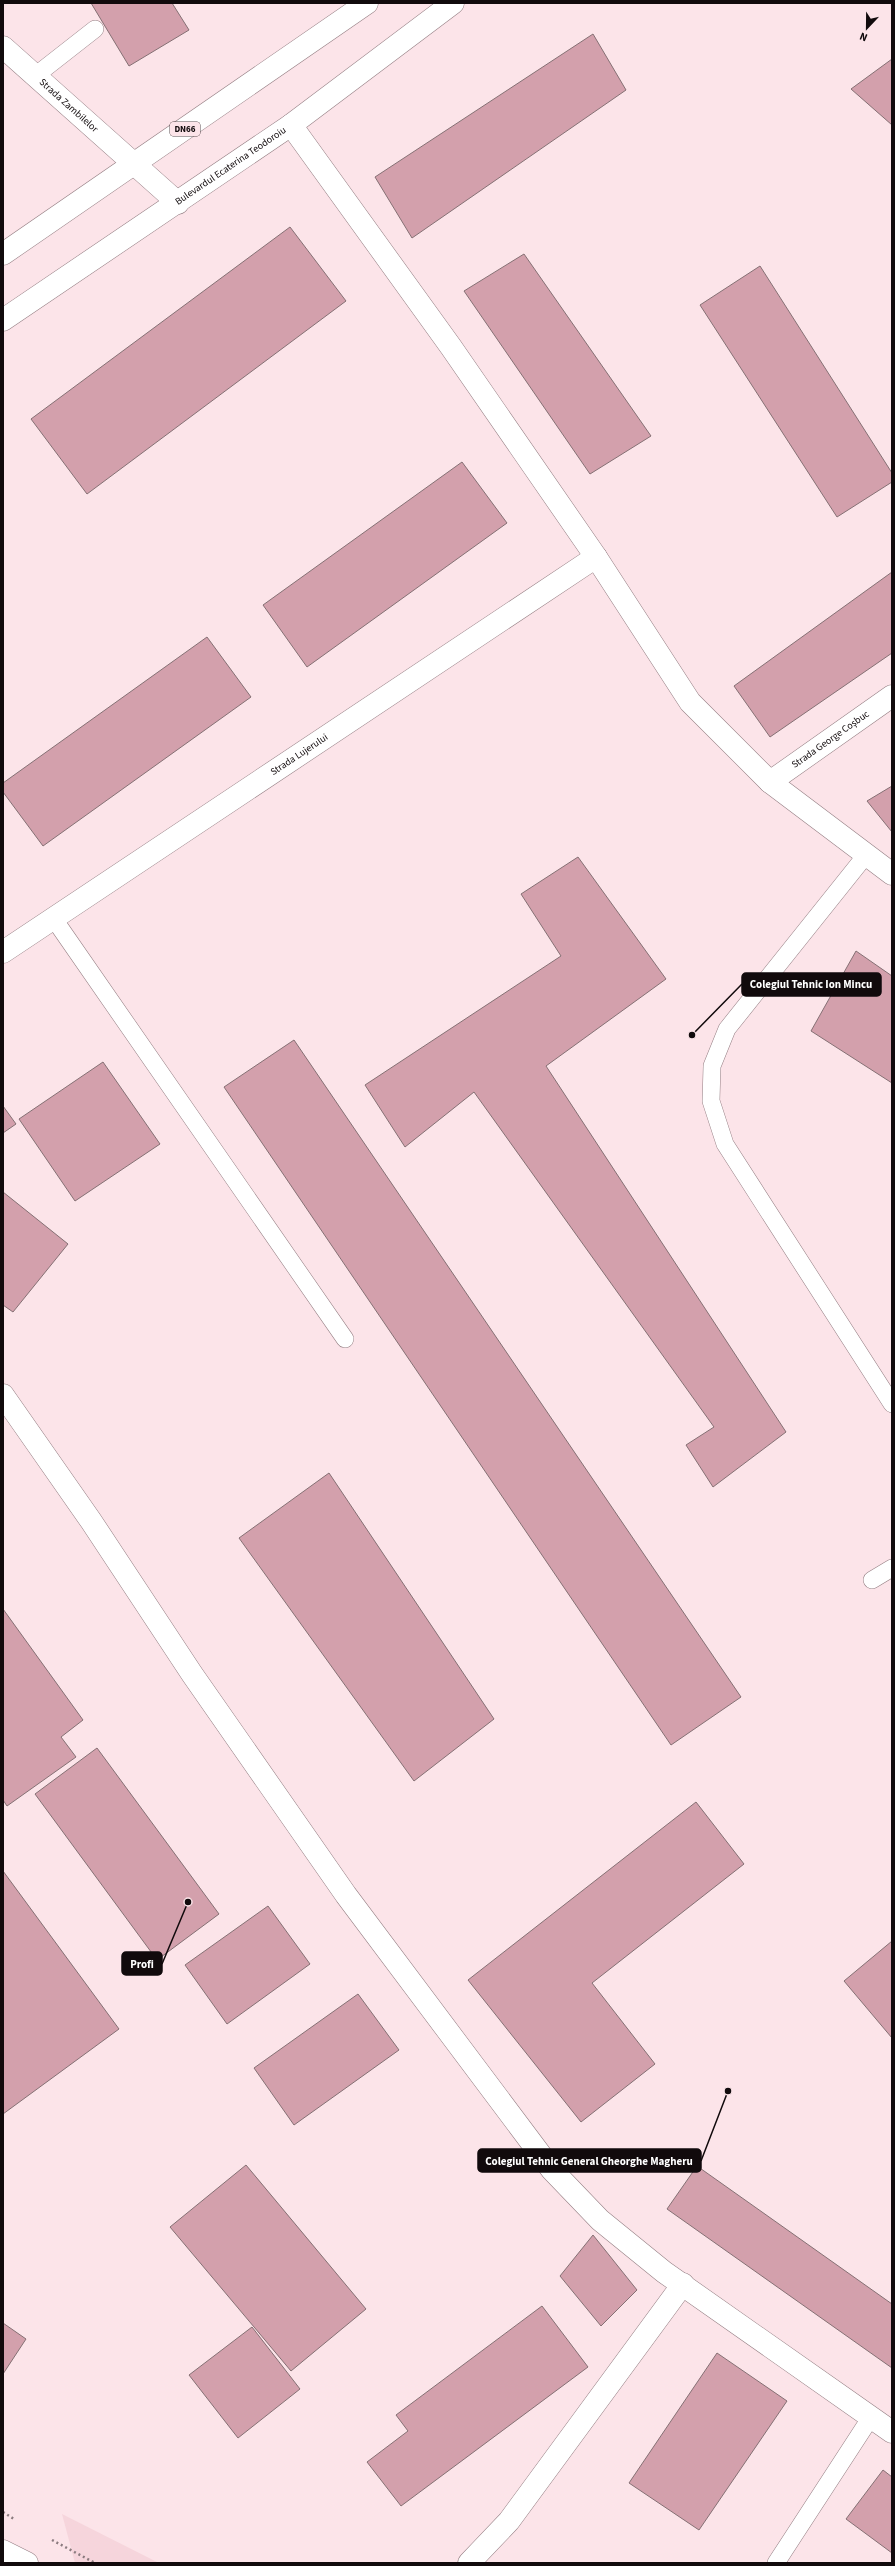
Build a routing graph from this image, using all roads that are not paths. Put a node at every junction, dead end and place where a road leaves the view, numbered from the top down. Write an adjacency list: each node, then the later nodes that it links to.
1 (367, 3): 7 (street, DN66)
2 (453, 3): 6 (street, Bulevardul Ecaterina Teodoroiu)
3 (95, 29): 5 (lane)
4 (3, 47): 5 (street, Strada Zambilelor)
5 (35, 76): 7 (street, Strada Zambilelor)
6 (291, 125): 8 (street, Bulevardul Ecaterina Teodoroiu); 11 (street)
7 (136, 164): 8 (street, Strada Zambilelor); 9 (street, DN66)
8 (178, 203): 10 (street, Bulevardul Ecaterina Teodoroiu)
9 (3, 254)
10 (3, 320)
11 (596, 557): 13 (street); 16 (street, Strada Lujerului)
12 (892, 696): 13 (street, Strada George Coșbuc)
13 (770, 782): 14 (street)
14 (866, 855): 15 (street); 20 (lane)
15 (892, 874)
16 (54, 918): 17 (street, Strada Lujerului); 18 (lane)
17 (3, 952)
18 (345, 1339)
19 (3, 1395): 23 (street)
20 (892, 1404)
21 (892, 1568): 22 (lane)
22 (872, 1580)
23 (682, 2284): 24 (street); 28 (street)
24 (871, 2417): 25 (street); 29 (lane)
25 (892, 2432)
26 (3, 2550): 27 (street)
27 (27, 2563)
28 (469, 2563)
29 (776, 2563)

